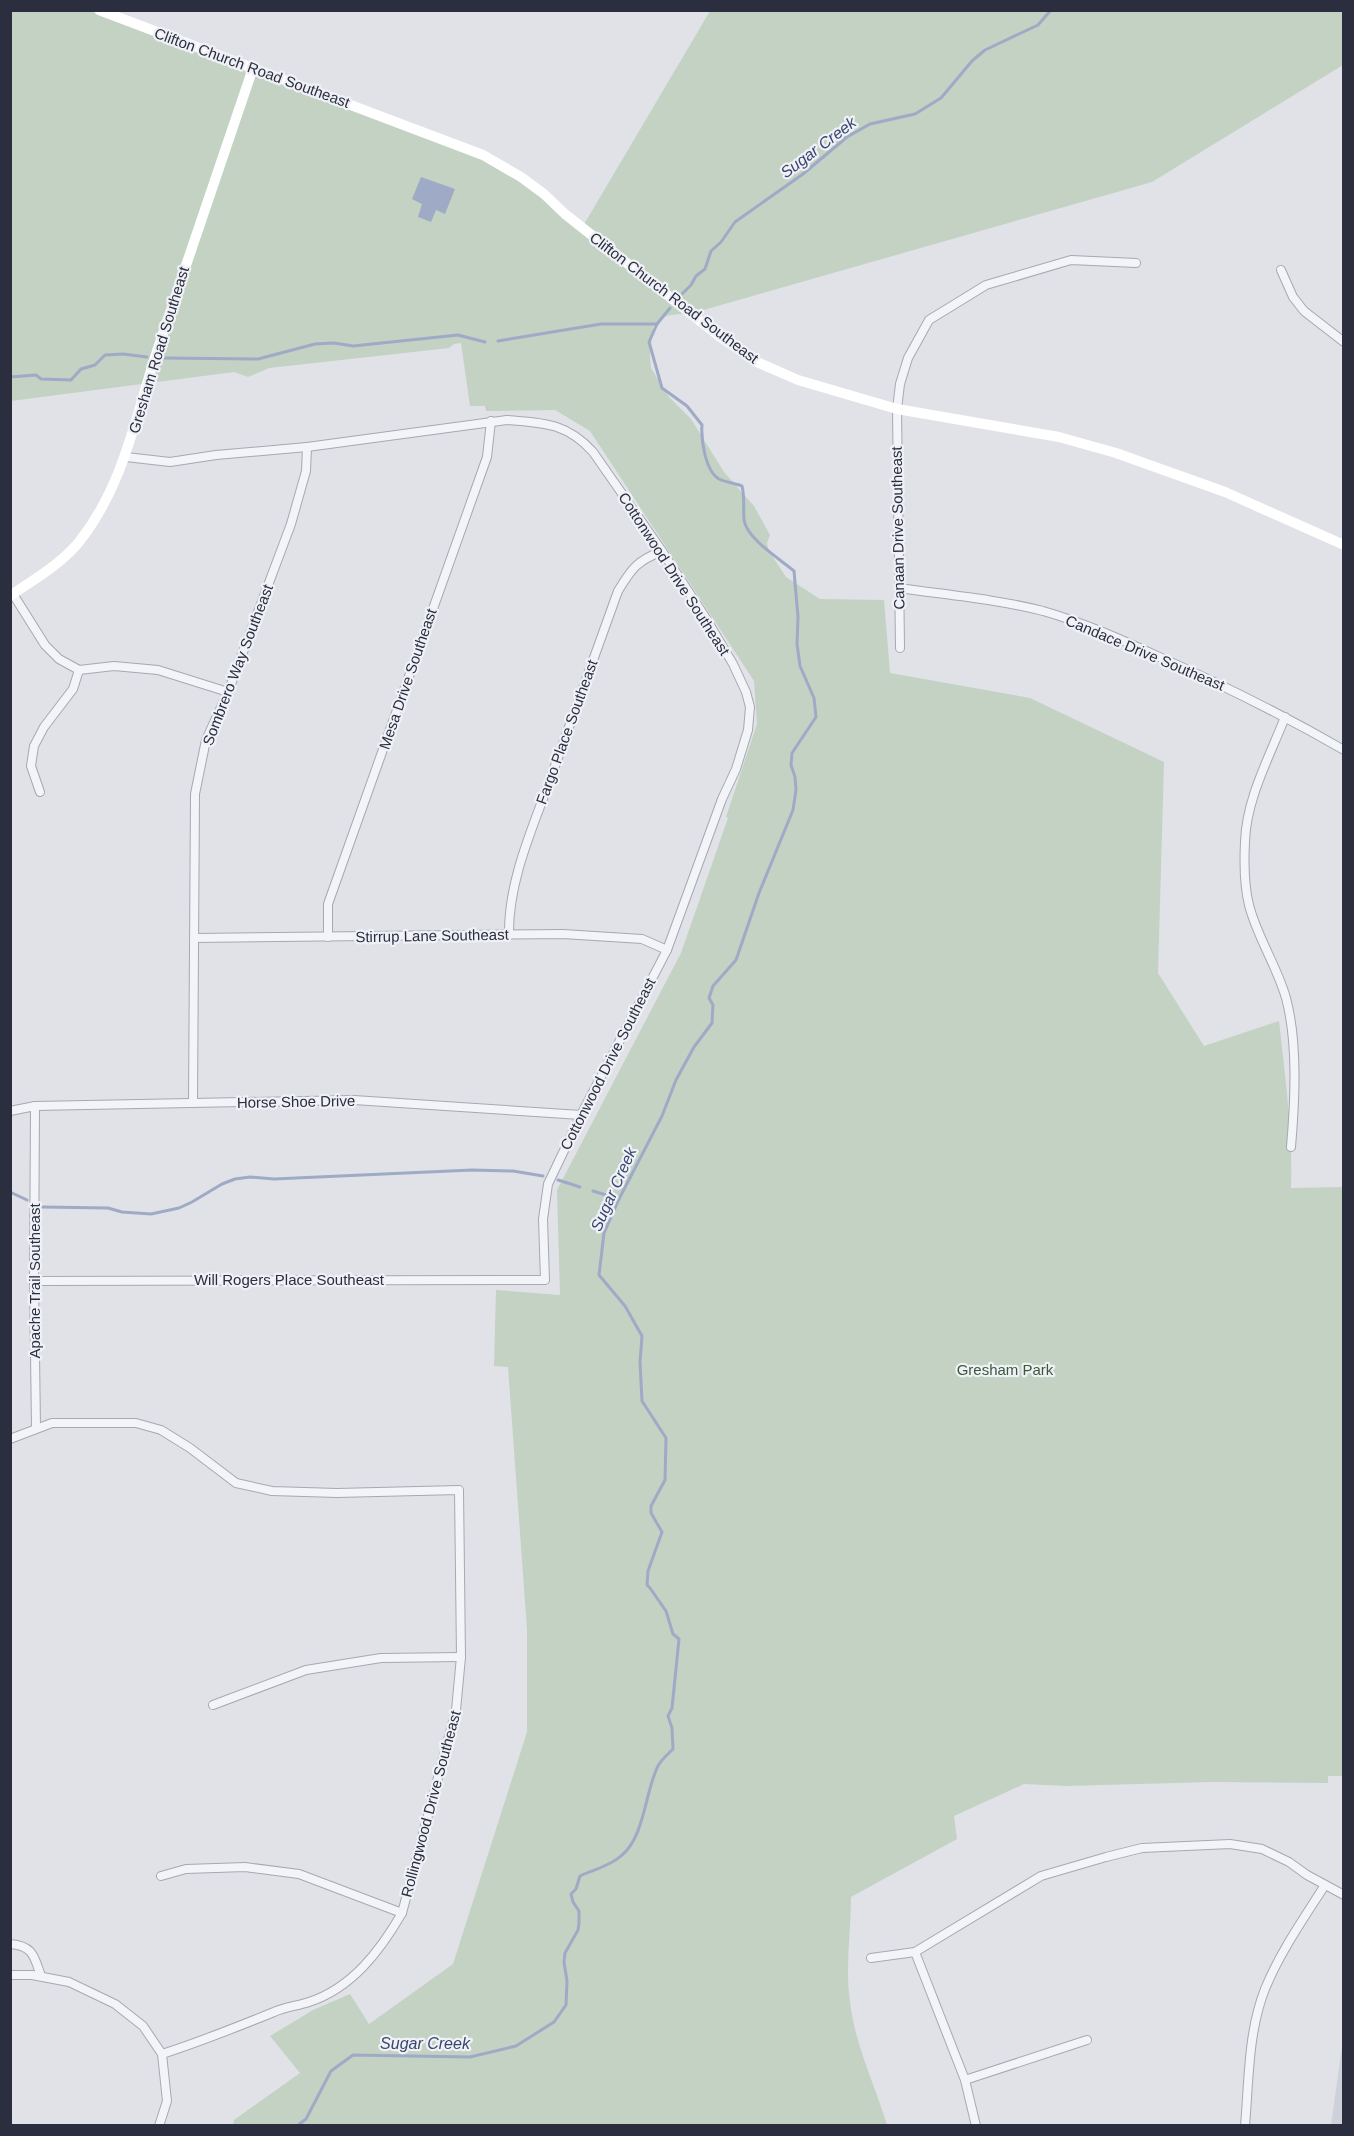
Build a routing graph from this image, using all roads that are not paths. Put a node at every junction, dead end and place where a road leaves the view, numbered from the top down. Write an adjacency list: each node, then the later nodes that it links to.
1 (99, 10): 2 (street, Clifton Church Road Southeast)
2 (253, 68): 6 (street, Clifton Church Road Southeast); 9 (street, Gresham Road Southeast)
3 (1136, 263): 6 (street, Canaan Drive Southeast)
4 (1281, 270): 5 (street)
5 (1344, 342)
6 (897, 409): 10 (street, Clifton Church Road Southeast); 12 (street, Canaan Drive Southeast)
7 (491, 421): 8 (street, Cottonwood Drive Southeast); 11 (street, Cottonwood Drive Southeast); 21 (street, Mesa Drive Southeast)
8 (307, 447): 9 (street, Cottonwood Drive Southeast); 16 (street, Sombrero Way Southeast)
9 (126, 457): 13 (street, Gresham Road Southeast)
10 (1343, 544)
11 (662, 551): 20 (street, Fargo Place Southeast); 23 (street, Cottonwood Drive Southeast)
12 (899, 588): 14 (street, Canaan Drive Southeast); 17 (street, Candace Drive Southeast)
13 (12, 595): 15 (street)
14 (900, 648)
15 (78, 670): 16 (street); 19 (street)
16 (228, 692): 22 (street, Sombrero Way Southeast)
17 (1285, 717): 18 (street, Candace Drive Southeast); 28 (street)
18 (1344, 750)
19 (40, 792)
20 (509, 935): 21 (street, Stirrup Lane Southeast); 23 (street, Stirrup Lane Southeast)
21 (328, 937): 22 (street, Stirrup Lane Southeast)
22 (195, 938): 24 (street, Sombrero Way Southeast)
23 (667, 950): 27 (street, Cottonwood Drive Southeast)
24 (193, 1103): 25 (street, Horse Shoe Drive); 27 (street, Horse Shoe Drive)
25 (35, 1106): 26 (street, Horse Shoe Drive); 30 (street, Apache Trail Southeast)
26 (10, 1111)
27 (581, 1115): 29 (street, Cottonwood Drive Southeast)
28 (1291, 1147)
29 (545, 1280): 30 (street, Will Rogers Place Southeast)
30 (34, 1281): 31 (street, Apache Trail Southeast)
31 (36, 1428): 32 (street); 33 (street, Rollingwood Drive Southeast)
32 (10, 1439)
33 (461, 1657): 34 (street); 38 (street, Rollingwood Drive Southeast)
34 (213, 1705)
35 (161, 1876): 38 (street)
36 (1325, 1885): 37 (street); 40 (street); 49 (street)
37 (1344, 1895)
38 (402, 1913): 45 (street, Rollingwood Drive Southeast)
39 (10, 1944): 43 (street)
40 (915, 1952): 41 (street); 46 (street)
41 (871, 1958)
42 (10, 1975): 43 (street)
43 (41, 1976): 45 (street)
44 (1087, 2040): 46 (street)
45 (162, 2054): 47 (street)
46 (965, 2080): 48 (street)
47 (159, 2126)
48 (976, 2126)
49 (1245, 2126)

